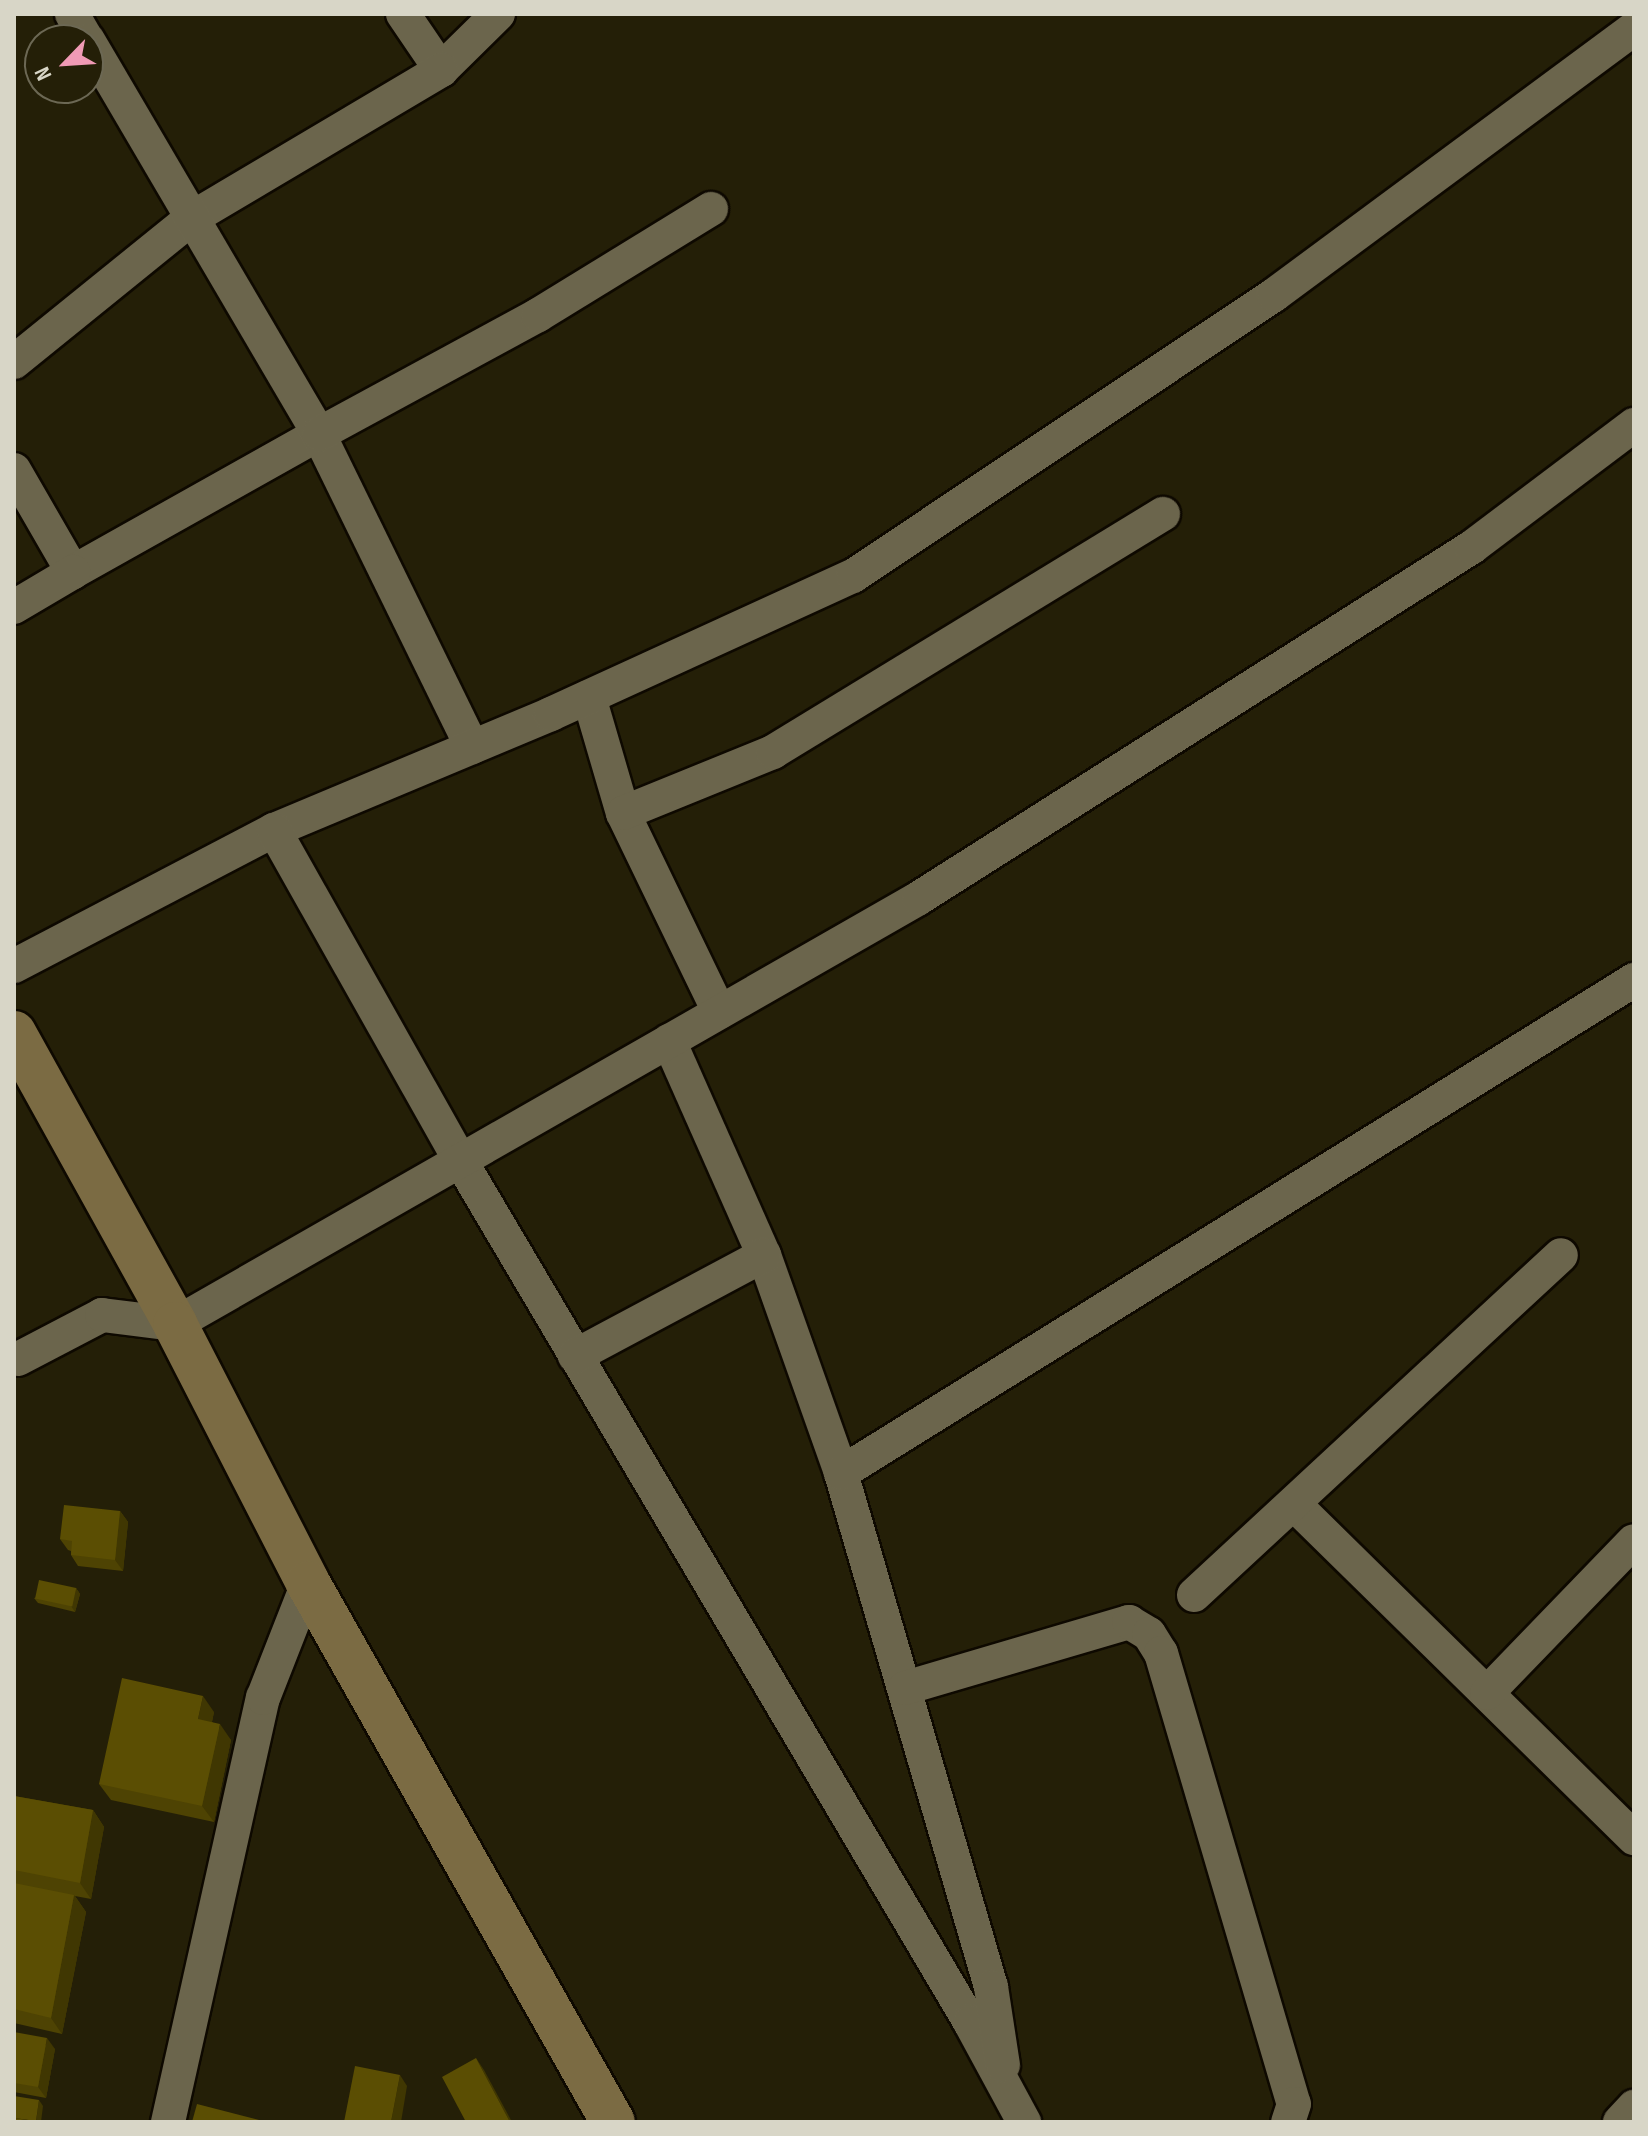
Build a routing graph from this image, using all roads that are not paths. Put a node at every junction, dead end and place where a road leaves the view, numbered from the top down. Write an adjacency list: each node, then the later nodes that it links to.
1 (403, 14): 5 (street)
2 (498, 14): 5 (street)
3 (1632, 35): 15 (street)
4 (104, 68): 7 (street)
5 (441, 70): 7 (street)
6 (711, 209): 10 (street)
7 (192, 218): 8 (street); 10 (street)
8 (14, 362)
9 (1634, 425): 21 (street)
10 (319, 434): 13 (street); 16 (street)
11 (14, 470): 13 (street)
12 (1163, 514): 17 (street)
13 (73, 572): 14 (street)
14 (14, 607)
15 (589, 697): 16 (street); 17 (street)
16 (472, 747): 18 (street)
17 (623, 813): 21 (street)
18 (274, 830): 19 (street); 24 (street)
19 (14, 966)
20 (1634, 980): 30 (street)
21 (719, 1012): 23 (street)
22 (14, 1033): 27 (main road)
23 (669, 1041): 24 (street); 25 (street)
24 (460, 1160): 27 (street); 28 (street)
25 (764, 1255): 28 (street); 30 (street)
26 (1561, 1255): 31 (street)
27 (175, 1324): 29 (street); 33 (main road)
28 (575, 1356): 38 (street)
29 (15, 1365)
30 (841, 1473): 35 (street)
31 (1294, 1504): 34 (street); 36 (street)
32 (1634, 1541): 36 (street)
33 (308, 1583): 40 (street); 41 (main road)
34 (1194, 1595)
35 (905, 1688): 38 (street); 43 (street)
36 (1487, 1693): 37 (street)
37 (1634, 1838)
38 (1006, 2089): 42 (street)
39 (1634, 2107): 44 (street)
40 (168, 2122)
41 (613, 2122)
42 (1024, 2122)
43 (1288, 2122)
44 (1620, 2122)

